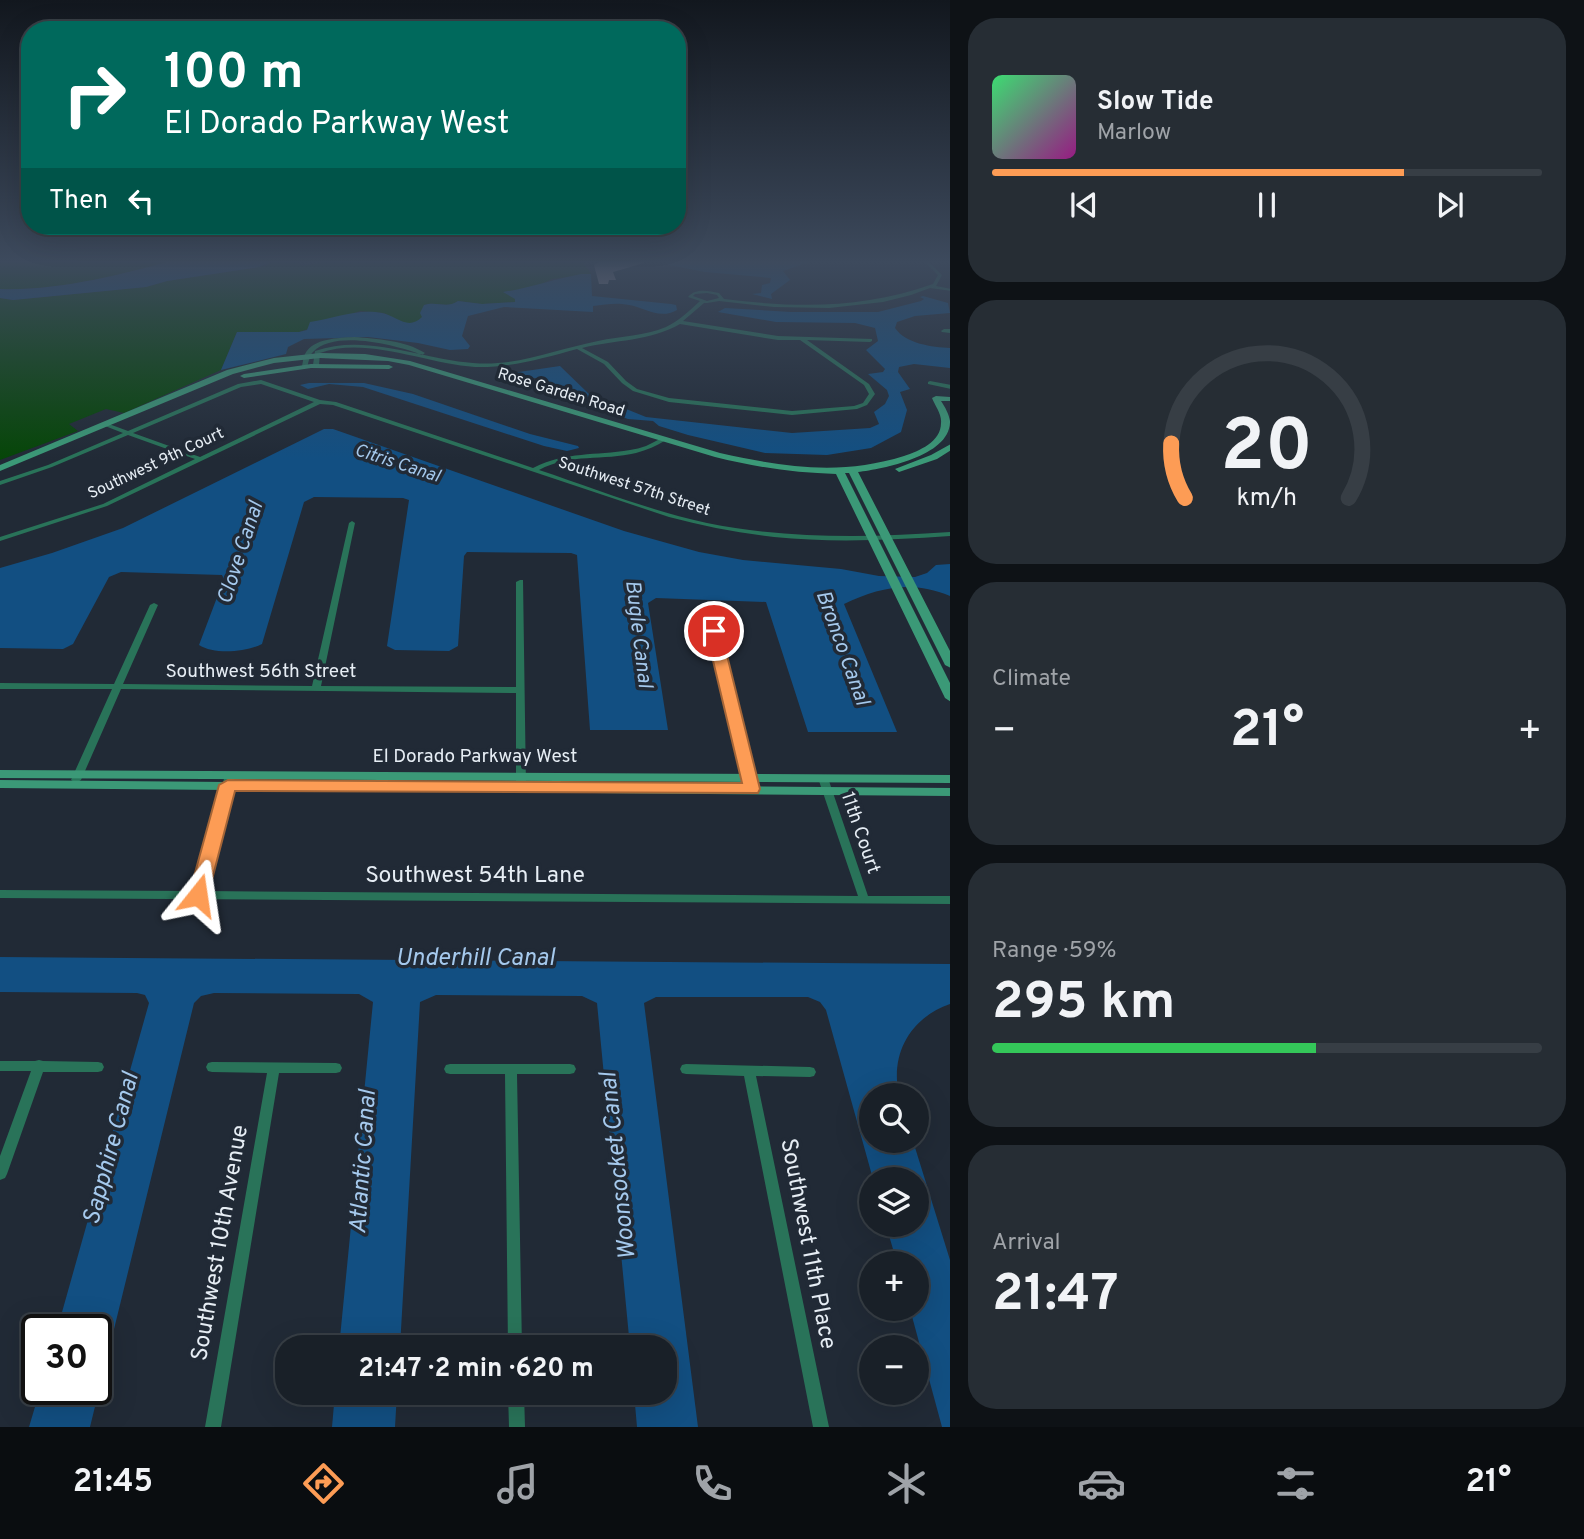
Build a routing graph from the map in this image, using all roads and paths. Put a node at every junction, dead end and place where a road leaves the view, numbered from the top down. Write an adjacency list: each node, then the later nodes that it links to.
1 (669, 327): 10 (street)
2 (707, 327): 3 (street)
3 (801, 338): 4 (street); 10 (street)
4 (870, 340)
5 (362, 341): 6 (street); 7 (street); 9 (street)
6 (322, 342): 8 (street); 14 (street)
7 (399, 344): 11 (street); 12 (street)
8 (330, 347): 9 (street); 13 (street)
9 (356, 348): 11 (street)
10 (579, 348): 12 (street)
11 (394, 351): 12 (street)
12 (423, 355)
13 (316, 361): 14 (street, Rose Garden Road); 22 (street, Rose Garden Road)
14 (305, 362): 20 (street, Rose Garden Road)
15 (930, 383): 16 (street)
16 (950, 387)
17 (950, 399): 19 (street, Rose Garden Road)
18 (319, 402): 21 (street, Southwest 57th Street); 24 (street, Southwest 9th Court); 26 (street, Southwest 57th Street)
19 (946, 410): 27 (street, Rose Garden Road)
20 (111, 426): 21 (street); 25 (street, Rose Garden Road); 29 (street, Rose Garden Road)
21 (128, 432): 24 (street); 30 (street)
22 (661, 441): 26 (street); 28 (street, Rose Garden Road)
23 (950, 446): 27 (street, Rose Garden Road)
24 (200, 459): 34 (street, Southwest 9th Court)
25 (0, 468)
26 (534, 470): 35 (street, Southwest 57th Street)
27 (854, 472): 28 (street, Rose Garden Road); 33 (street)
28 (841, 473): 35 (street)
29 (0, 474)
30 (0, 483)
31 (352, 523): 42 (street)
32 (950, 534): 33 (street, Southwest 57th Street)
33 (888, 538): 35 (street, Southwest 57th Street); 39 (street)
34 (0, 539)
35 (874, 539): 44 (street)
36 (520, 582): 43 (street)
37 (154, 605): 41 (street)
38 (714, 631): 50 (street)
39 (950, 665)
40 (0, 686): 41 (street, Southwest 56th Street)
41 (117, 687): 42 (street, Southwest 56th Street); 47 (street)
42 (316, 688): 43 (street, Southwest 56th Street)
43 (521, 690): 49 (street)
44 (950, 698)
45 (0, 774): 47 (street, El Dorado Parkway West)
46 (950, 779): 51 (street, El Dorado Parkway West)
47 (76, 780): 48 (street, El Dorado Parkway West); 52 (street, El Dorado Parkway West)
48 (229, 780): 49 (street, El Dorado Parkway West); 55 (street)
49 (521, 782): 50 (street, El Dorado Parkway West)
50 (750, 783): 51 (street, El Dorado Parkway West)
51 (825, 783): 53 (street, El Dorado Parkway West); 56 (street, 11th Court)
52 (0, 784)
53 (950, 792)
54 (0, 894): 55 (street, Southwest 54th Lane)
55 (198, 895): 56 (street, Southwest 54th Lane)
56 (864, 899): 57 (street, Southwest 54th Lane)
57 (950, 900)
58 (39, 1065): 59 (street); 60 (street); 70 (street)
59 (0, 1066)
60 (98, 1067)
61 (212, 1067): 62 (street)
62 (274, 1067): 63 (street); 73 (street, Southwest 10th Avenue)
63 (336, 1068)
64 (450, 1069): 65 (street)
65 (510, 1069): 66 (street); 71 (street)
66 (570, 1069)
67 (685, 1069): 68 (street)
68 (749, 1070): 69 (street); 75 (street, Southwest 11th Place)
69 (810, 1072)
70 (0, 1174)
71 (515, 1335)
72 (516, 1405): 74 (street)
73 (213, 1427)
74 (517, 1427)
75 (821, 1427)

